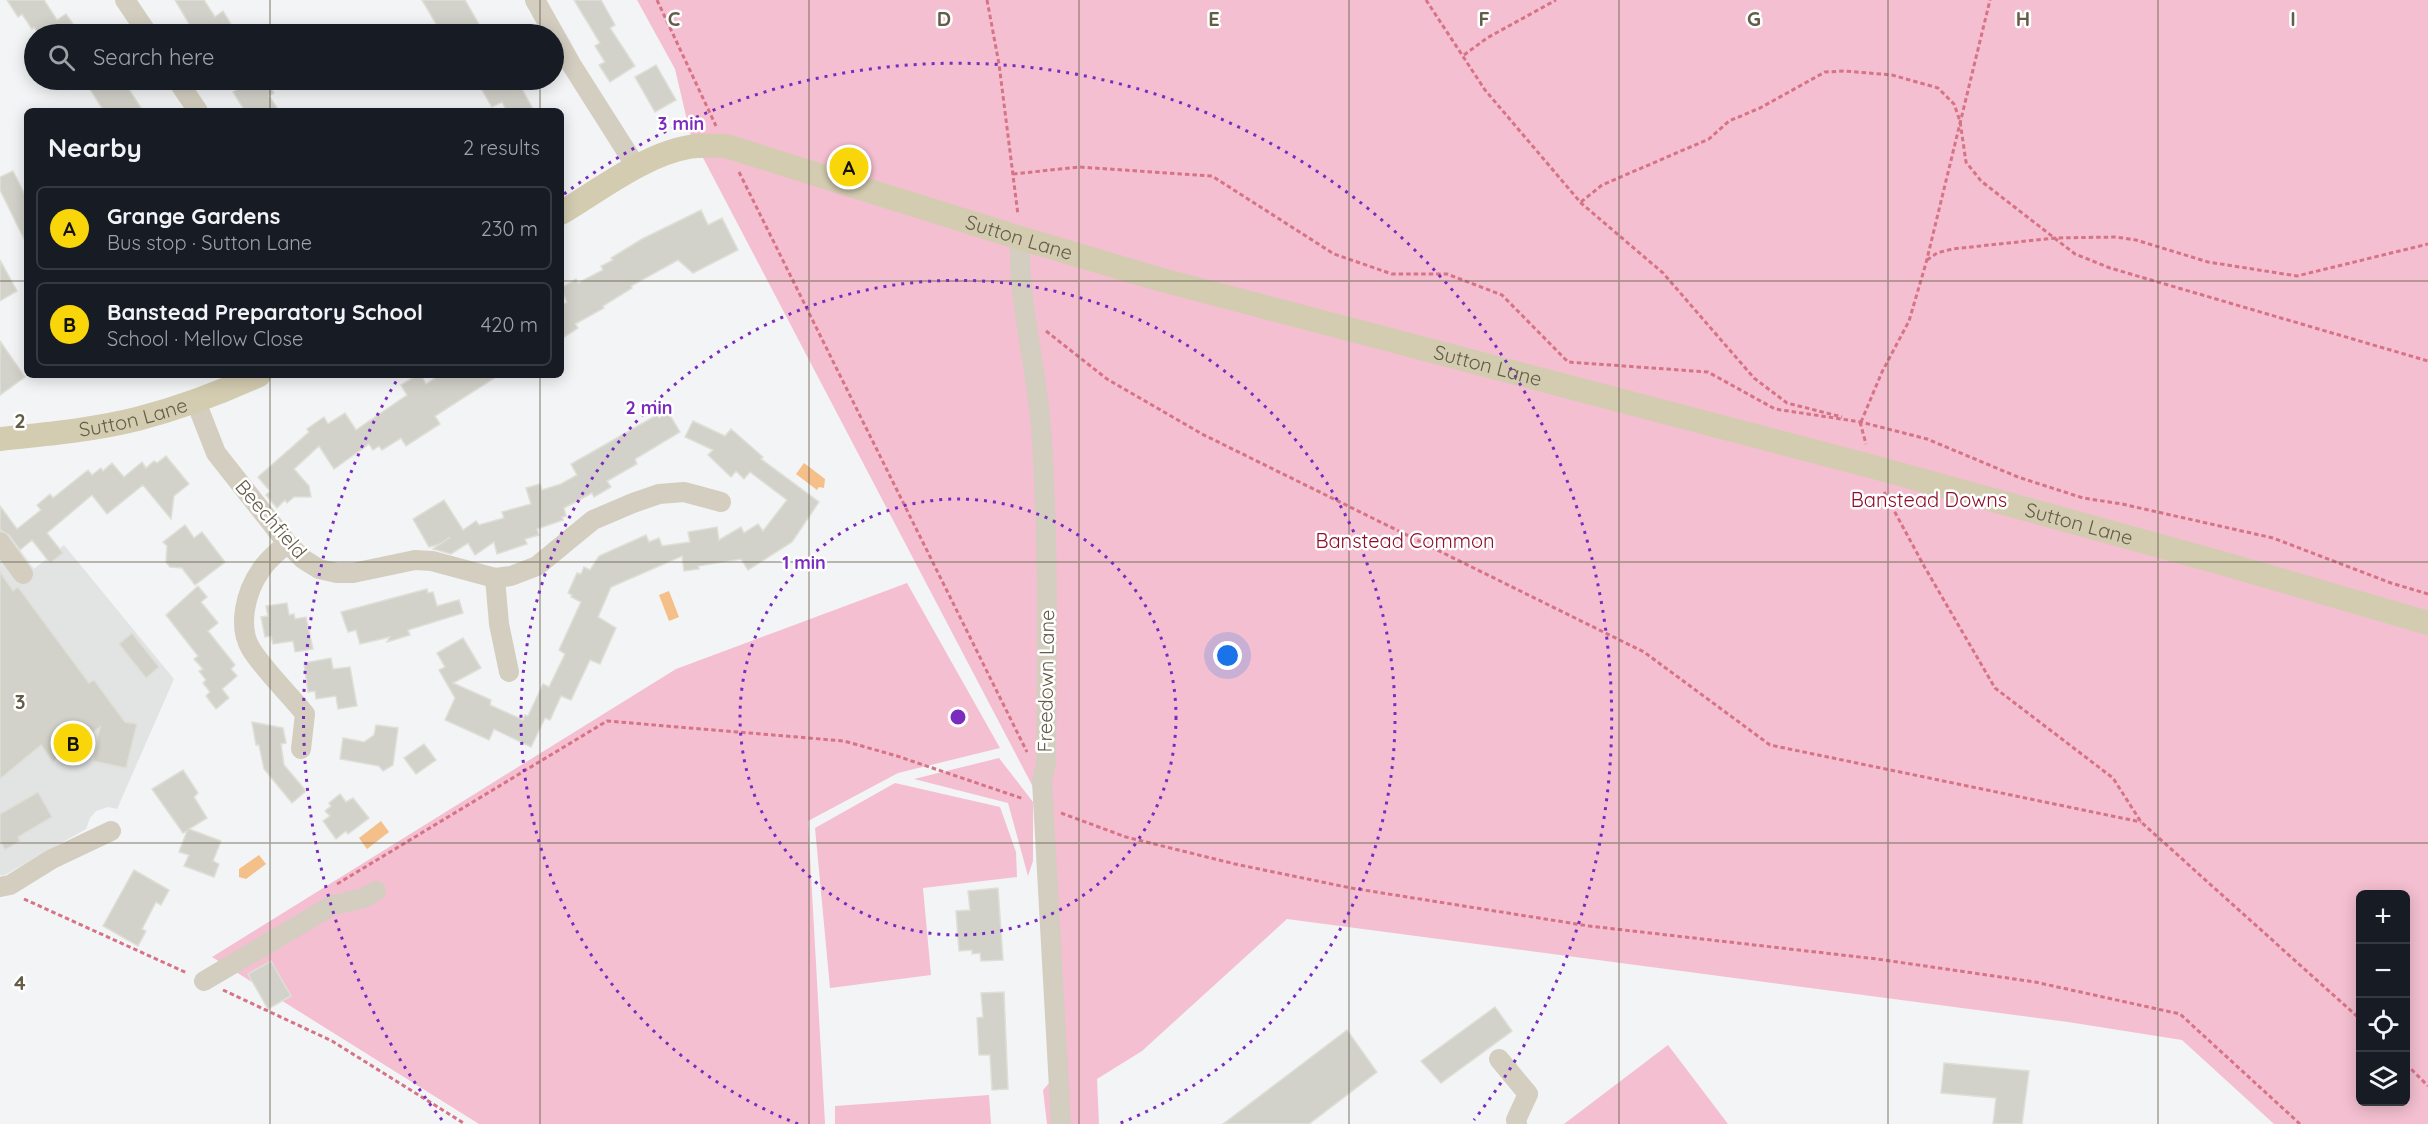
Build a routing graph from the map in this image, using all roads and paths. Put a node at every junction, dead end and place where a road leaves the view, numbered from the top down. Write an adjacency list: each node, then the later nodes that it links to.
1 (125, 0): 8 (street)
2 (535, 0): 9 (street)
3 (657, 0): 15 (path)
4 (987, 0): 17 (path)
5 (1426, 0): 11 (path)
6 (1556, 0): 11 (path)
7 (1990, 0): 14 (path)
8 (141, 24)
9 (548, 24)
10 (564, 52): 16 (street)
11 (1464, 55): 18 (path)
12 (184, 90): 13 (street)
13 (196, 108)
14 (1960, 121): 18 (path); 21 (path); 23 (path)
15 (726, 146): 16 (main road, Sutton Lane); 20 (main road, Sutton Lane); 40 (path)
16 (637, 168): 19 (main road, Sutton Lane)
17 (1013, 174): 20 (path); 28 (path)
18 (1581, 202): 28 (path)
19 (564, 211)
20 (1020, 238): 24 (street, Freedown Lane); 30 (main road, Sutton Lane)
21 (2055, 238): 22 (path); 23 (path); 25 (path)
22 (2428, 244)
23 (1927, 260): 28 (path)
24 (1024, 314): 40 (street, Freedown Lane); 42 (path)
25 (2428, 361)
26 (252, 378): 27 (main road, Sutton Lane)
27 (196, 402): 29 (main road, Sutton Lane); 33 (street, Beechfield)
28 (1861, 422): 30 (path); 36 (path)
29 (0, 439)
30 (1870, 466): 37 (main road, Sutton Lane); 42 (path)
31 (721, 502): 35 (street, Beechfield)
32 (0, 542): 34 (street)
33 (287, 543): 35 (street, Beechfield); 39 (street)
34 (23, 574)
35 (495, 578): 38 (street)
36 (2428, 594)
37 (2428, 623)
38 (509, 672)
39 (301, 749)
40 (1042, 781): 41 (street, Freedown Lane)
41 (1043, 806): 45 (path); 53 (street, Freedown Lane); 55 (path)
42 (2141, 822): 48 (path)
43 (111, 831): 44 (street)
44 (5, 886): 47 (path)
45 (327, 890)
46 (376, 891): 47 (street)
47 (204, 981): 52 (path)
48 (2356, 1016)
49 (1499, 1059): 54 (street)
50 (2410, 1068): 51 (path)
51 (2428, 1086)
52 (465, 1124)
53 (1061, 1124)
54 (1516, 1124)
55 (2300, 1124)

